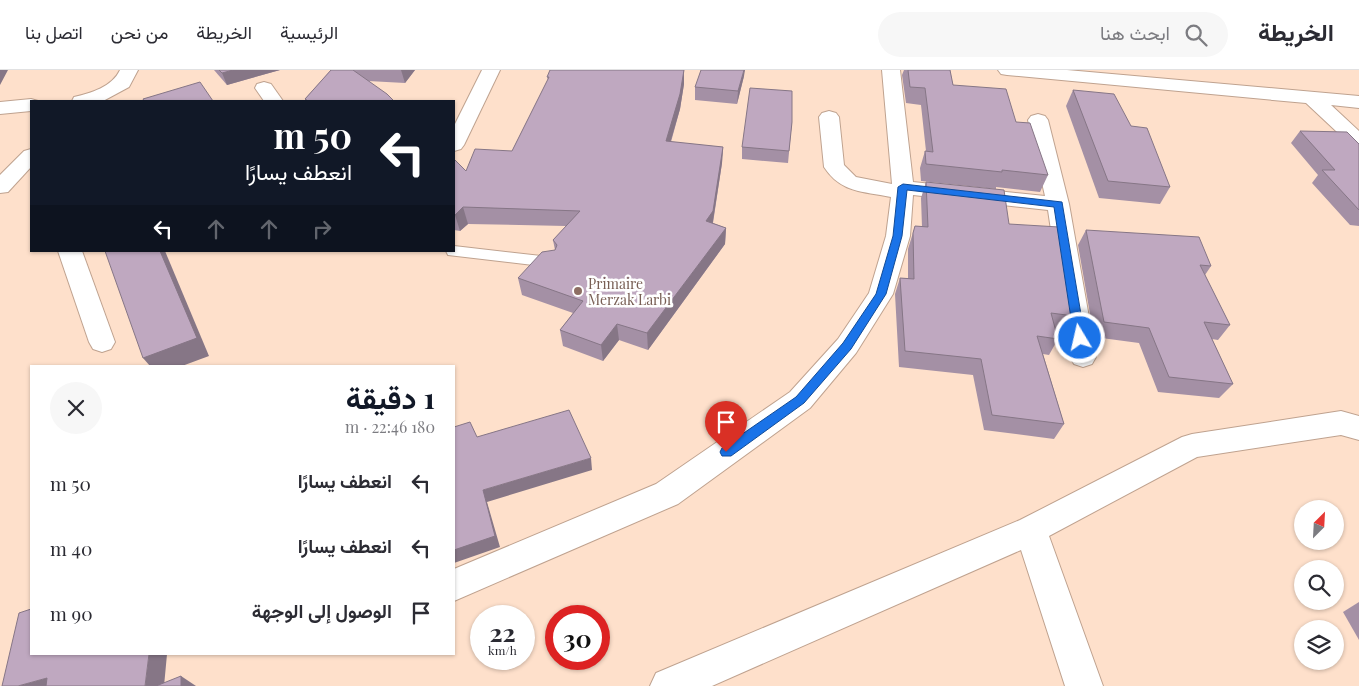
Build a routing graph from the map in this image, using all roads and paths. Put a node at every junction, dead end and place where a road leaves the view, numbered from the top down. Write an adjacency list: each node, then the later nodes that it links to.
1 (129, 70): 6 (street)
2 (491, 70): 13 (street)
3 (891, 70): 16 (street)
4 (1007, 70): 5 (street)
5 (1312, 98): 7 (street); 12 (street)
6 (90, 100)
7 (1359, 102)
8 (30, 105): 9 (street)
9 (0, 108)
10 (829, 117): 16 (street)
11 (1038, 120): 17 (street)
12 (1359, 142)
13 (455, 143)
14 (30, 156): 15 (street)
15 (0, 187)
16 (902, 190): 17 (street); 25 (street)
17 (1058, 204): 22 (street)
18 (455, 251): 20 (lane)
19 (70, 252): 21 (street)
20 (550, 262)
21 (102, 342)
22 (1083, 357)
23 (1359, 428): 24 (street)
24 (1031, 530): 26 (street); 27 (street)
25 (455, 585)
26 (669, 686)
27 (1084, 686)

